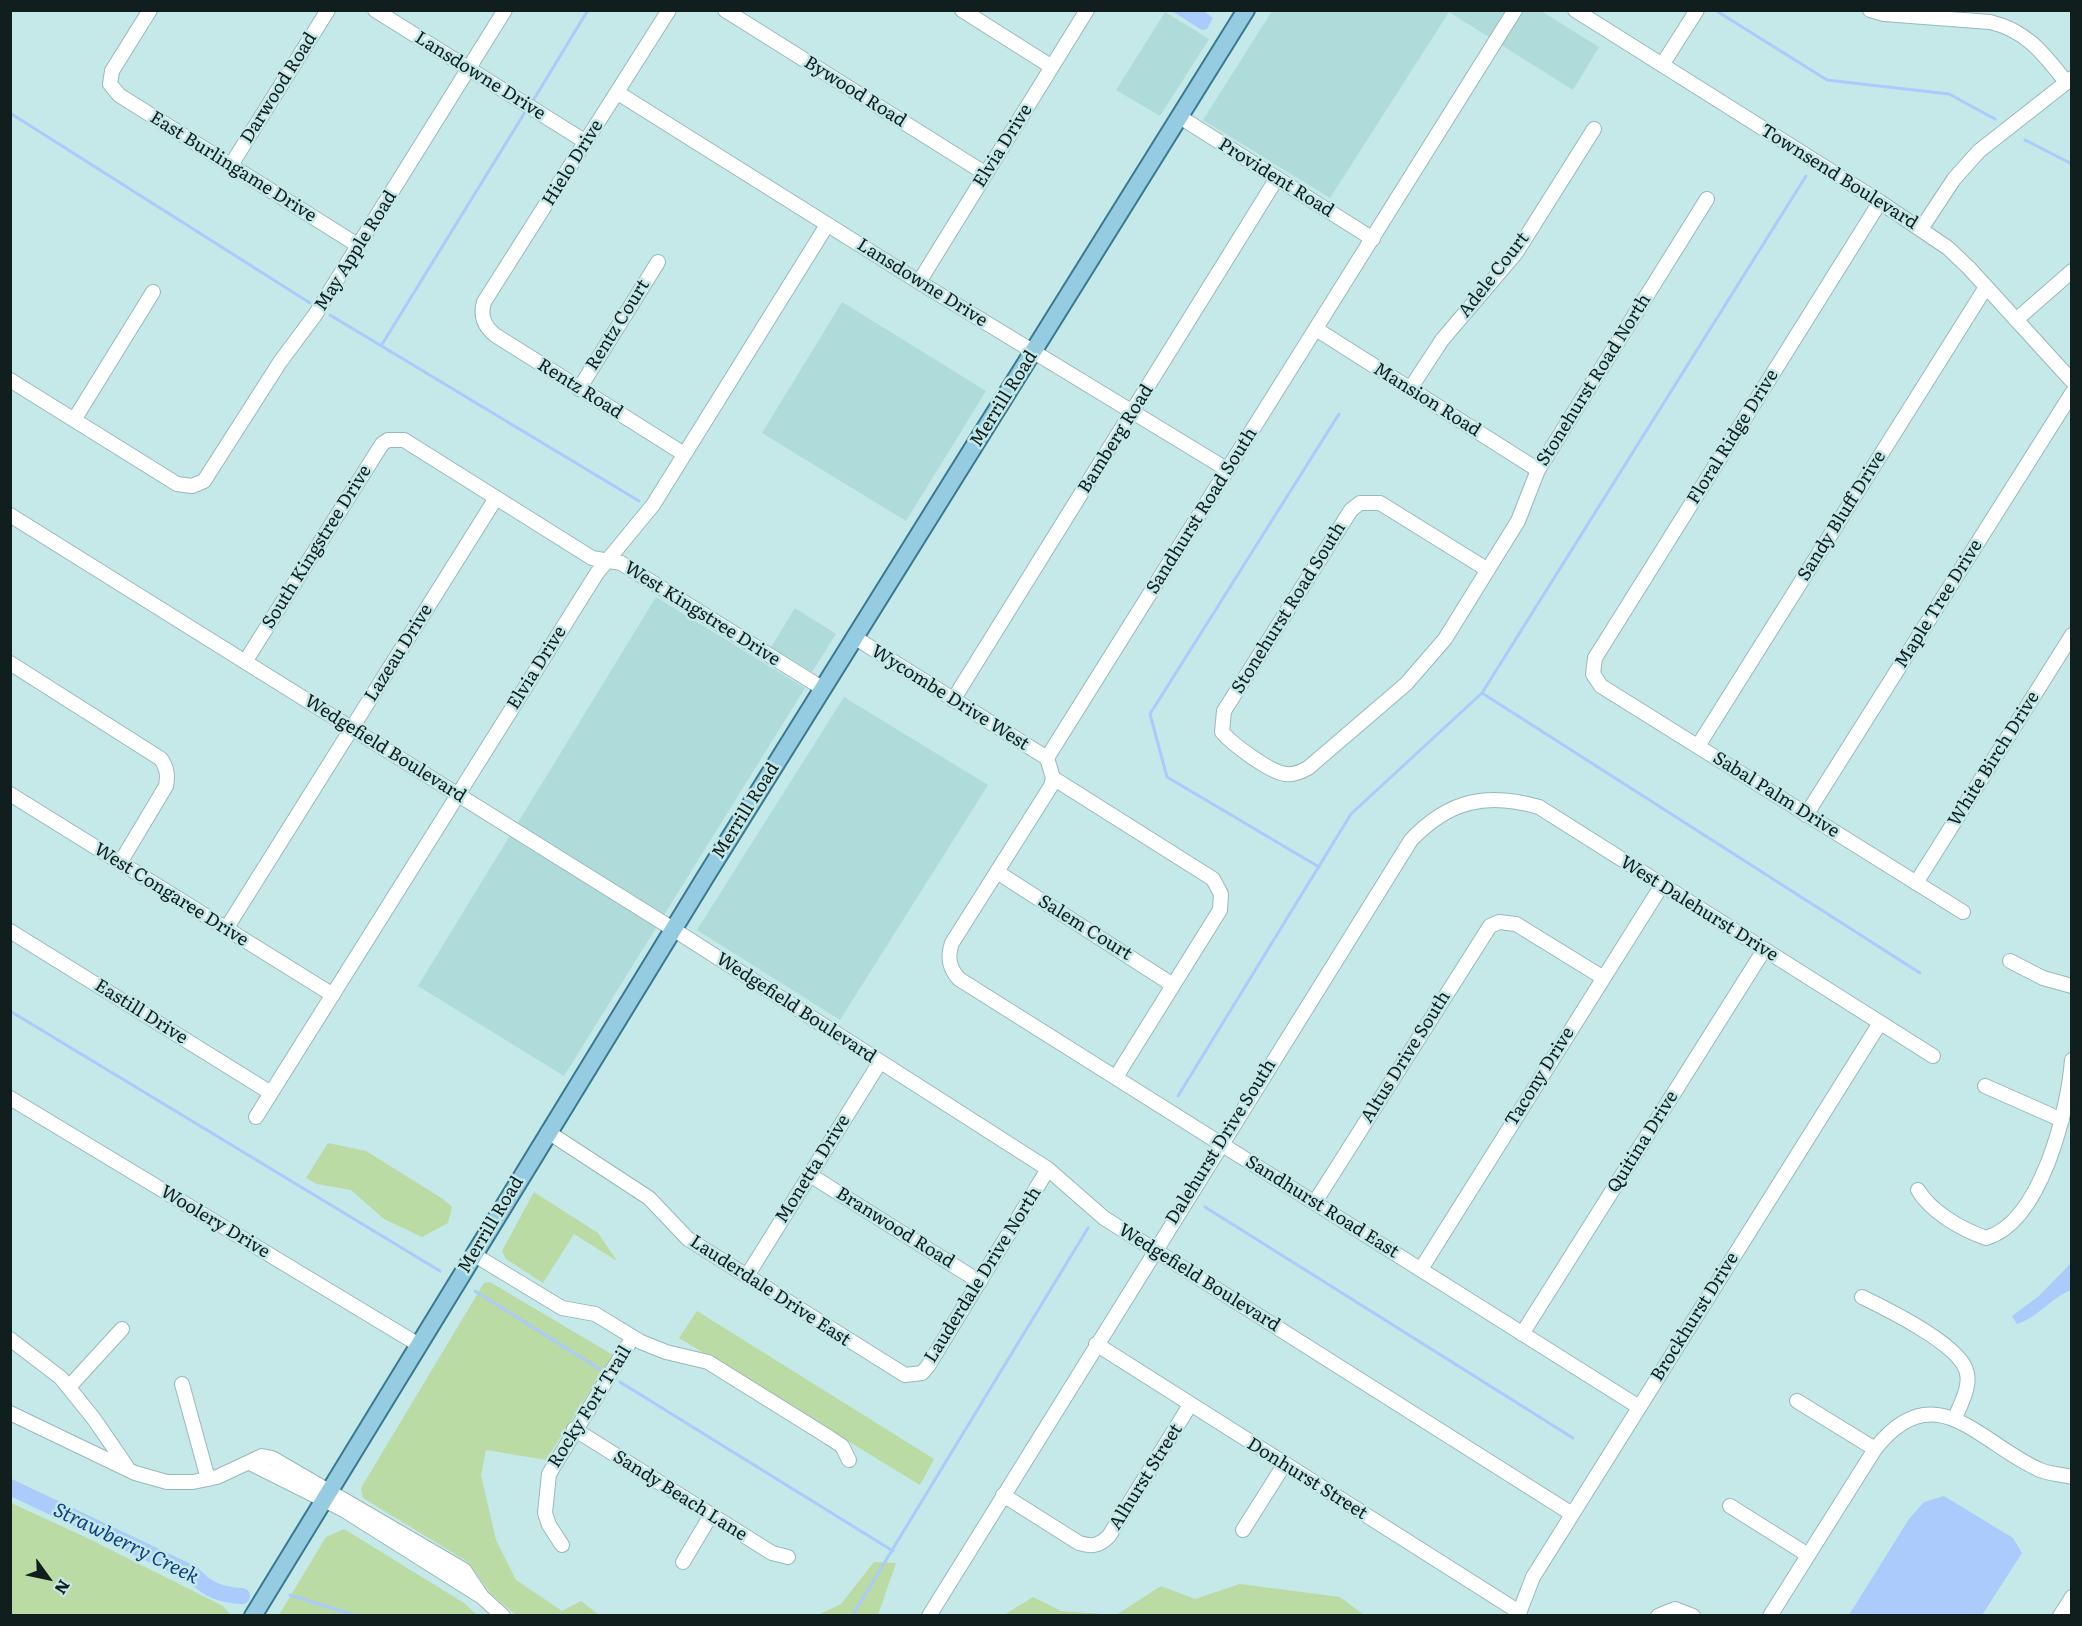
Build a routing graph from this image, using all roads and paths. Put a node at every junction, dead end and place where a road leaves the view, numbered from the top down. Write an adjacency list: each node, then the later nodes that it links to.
1 (150, 10): 23 (street, East Burlingame Drive)
2 (328, 10): 23 (street, Darwood Road)
3 (375, 10): 17 (street, Lansdowne Drive)
4 (505, 10): 17 (street, May Apple Road)
5 (669, 10): 19 (street, Hielo Drive)
6 (725, 10): 24 (street, Bywood Road)
7 (962, 10): 16 (street)
8 (1087, 10): 16 (street, Elvia Drive)
9 (1246, 10): 20 (main road, Merrill Road)
10 (1515, 10): 30 (street, Sandhurst Road South)
11 (1575, 10): 15 (street, Townsend Boulevard)
12 (1697, 10): 15 (street)
13 (1880, 12): 14 (street)
14 (1998, 17): 18 (street)
15 (1662, 65): 27 (street, Townsend Boulevard)
16 (1052, 67): 24 (street, Elvia Drive)
17 (469, 70): 22 (street, Lansdowne Drive); 31 (street, May Apple Road)
18 (2068, 80): 29 (street)
19 (618, 93): 22 (street, Hielo Drive); 28 (street, Lansdowne Drive)
20 (1180, 117): 25 (street, Provident Road); 40 (main road, Merrill Road)
21 (1594, 129): 44 (street, Adele Court)
22 (586, 142): 37 (street, Hielo Drive)
23 (231, 165): 31 (street, East Burlingame Drive)
24 (986, 174): 34 (street, Elvia Drive)
25 (1277, 178): 30 (street, Provident Road); 46 (street, Bamberg Road)
26 (1707, 199): 51 (street, Stonehurst Road North)
27 (1880, 202): 29 (street, Townsend Boulevard); 60 (street, Floral Ridge Drive)
28 (827, 225): 34 (street, Lansdowne Drive); 49 (street, Elvia Drive)
29 (1921, 229): 35 (street, Townsend Boulevard)
30 (1373, 239): 39 (street, Sandhurst Road South)
31 (359, 246): 47 (street, May Apple Road)
32 (658, 262): 43 (street, Rentz Court)
33 (2072, 271): 38 (street)
34 (919, 282): 40 (street, Lansdowne Drive)
35 (1986, 287): 38 (street, Townsend Boulevard); 64 (street, Sandy Bluff Drive)
36 (153, 292): 47 (street)
37 (483, 317): 43 (street, Rentz Road)
38 (2016, 320): 42 (street, Townsend Boulevard)
39 (1316, 329): 44 (street, Mansion Road); 50 (street, Sandhurst Road South)
40 (1034, 351): 46 (street, Lansdowne Drive); 57 (main road, Merrill Road)
41 (10, 380): 47 (street)
42 (2072, 381)
43 (579, 389): 49 (street, Rentz Road)
44 (1410, 389): 51 (street, Mansion Road)
45 (2072, 393): 71 (street, Maple Tree Drive)
46 (1133, 411): 50 (street, Lansdowne Drive); 62 (street, Bamberg Road)
47 (74, 420)
48 (394, 439): 52 (street, West Kingstree Drive); 58 (street, South Kingstree Drive)
49 (684, 454): 54 (street, Elvia Drive)
50 (1228, 470): 65 (street, Sandhurst Road South)
51 (1538, 470): 55 (street, Stonehurst Road North)
52 (496, 498): 54 (street, West Kingstree Drive); 63 (street, Lazeau Drive)
53 (10, 515): 58 (street, Wedgefield Boulevard)
54 (608, 560): 61 (street, West Kingstree Drive); 69 (street, Elvia Drive)
55 (1488, 570): 66 (street, Stonehurst Road North); 66 (street, Stonehurst Road South)
56 (2072, 635): 74 (street, White Birch Drive)
57 (854, 637): 61 (main road, Merrill Road); 62 (street, Wycombe Drive West)
58 (245, 662): 63 (street, Wedgefield Boulevard)
59 (10, 663): 72 (street)
60 (1593, 674): 64 (street, Sabal Palm Drive)
61 (822, 688): 78 (main road, Merrill Road)
62 (953, 700): 65 (street, Wycombe Drive West)
63 (351, 729): 69 (street, Wedgefield Boulevard); 77 (street, Lazeau Drive)
64 (1698, 746): 71 (street, Sabal Palm Drive)
65 (1047, 758): 67 (street)
66 (1296, 774)
67 (1053, 778): 73 (street); 83 (street)
68 (10, 794): 72 (street, West Congaree Drive)
69 (458, 795): 78 (street, Wedgefield Boulevard); 85 (street, Elvia Drive)
70 (1455, 807): 75 (street, West Dalehurst Drive); 97 (street, Dalehurst Drive South)
71 (1806, 814): 74 (street, Sabal Palm Drive)
72 (120, 863): 77 (street, West Congaree Drive)
73 (997, 872): 83 (street, Salem Court); 90 (street, Sandhurst Road East)
74 (1916, 883): 76 (street, Sabal Palm Drive)
75 (1662, 885): 80 (street, West Dalehurst Drive); 82 (street, Tacony Drive)
76 (1963, 912)
77 (226, 929): 85 (street, West Congaree Drive)
78 (673, 929): 89 (street, Wedgefield Boulevard); 96 (main road, Merrill Road)
79 (10, 931): 92 (street, Eastill Drive)
80 (1764, 950): 86 (street, West Dalehurst Drive); 109 (street, Quitina Drive)
81 (2010, 961): 84 (street)
82 (1602, 977): 101 (street, Altus Drive South); 104 (street, Tacony Drive)
83 (1173, 985): 90 (street)
84 (2072, 986)
85 (333, 995): 92 (street, Elvia Drive)
86 (1880, 1023): 87 (street, West Dalehurst Drive); 119 (street, Brockhurst Drive)
87 (1933, 1056)
88 (2072, 1060): 95 (street)
89 (880, 1062): 98 (street, Wedgefield Boulevard); 99 (street, Monetta Drive)
90 (1116, 1077): 97 (street, Sandhurst Road East)
91 (1985, 1086): 95 (street)
92 (271, 1093): 94 (street, Elvia Drive)
93 (10, 1098): 113 (street, Woolery Drive)
94 (256, 1117)
95 (2062, 1120): 100 (street)
96 (548, 1132): 103 (main road, Merrill Road); 105 (street, Lauderdale Drive East)
97 (1221, 1143): 101 (street, Sandhurst Road East); 102 (street, Dalehurst Drive South)
98 (1048, 1169): 102 (street, Wedgefield Boulevard); 106 (street, Lauderdale Drive North)
99 (810, 1174): 105 (street, Monetta Drive); 106 (street, Branwood Road)
100 (1918, 1190)
101 (1315, 1202): 104 (street, Sandhurst Road East)
102 (1154, 1250): 112 (street, Dalehurst Drive South); 132 (street, Wedgefield Boulevard)
103 (473, 1254): 110 (street); 113 (main road, Merrill Road)
104 (1421, 1269): 109 (street, Sandhurst Road East)
105 (747, 1276): 114 (street, Lauderdale Drive East)
106 (980, 1282): 114 (street, Lauderdale Drive North)
107 (1862, 1297): 121 (street)
108 (122, 1329): 116 (street)
109 (1522, 1334): 119 (street, Sandhurst Road East)
110 (633, 1337): 122 (street, Rocky Fort Trail); 124 (street)
111 (10, 1340): 116 (street)
112 (1096, 1344): 118 (street, Donhurst Street); 130 (street, Dalehurst Drive South)
113 (419, 1345): 129 (main road, Merrill Road)
114 (914, 1375)
115 (182, 1384): 128 (street)
116 (69, 1387): 126 (street)
117 (1797, 1401): 123 (street)
118 (1190, 1406): 125 (street, Donhurst Street); 130 (street, Alhurst Street)
119 (1639, 1407): 132 (street, Brockhurst Drive)
120 (10, 1413): 126 (street)
121 (1955, 1419): 123 (street); 127 (street)
122 (574, 1429): 133 (street, Sandy Beach Lane); 135 (street, Rocky Fort Trail)
123 (1875, 1449): 136 (street)
124 (849, 1460)
125 (1284, 1465): 134 (street); 140 (street, Donhurst Street)
126 (131, 1471): 128 (street)
127 (2072, 1477)
128 (208, 1479): 129 (street)
129 (327, 1495): 141 (main road, Merrill Road); 142 (street)
130 (1004, 1495): 143 (street, Dalehurst Drive South)
131 (1730, 1506): 136 (street)
132 (1572, 1514): 140 (street, Brockhurst Drive)
133 (711, 1515): 137 (street, Sandy Beach Lane); 138 (street)
134 (1243, 1530)
135 (562, 1545)
136 (1809, 1555): 146 (street)
137 (788, 1557)
138 (683, 1562)
139 (2072, 1597): 147 (street)
140 (1518, 1614)
141 (253, 1616)
142 (503, 1616)
143 (929, 1616)
144 (1658, 1616): 145 (street)
145 (1693, 1616)
146 (1770, 1616)
147 (2060, 1616)

